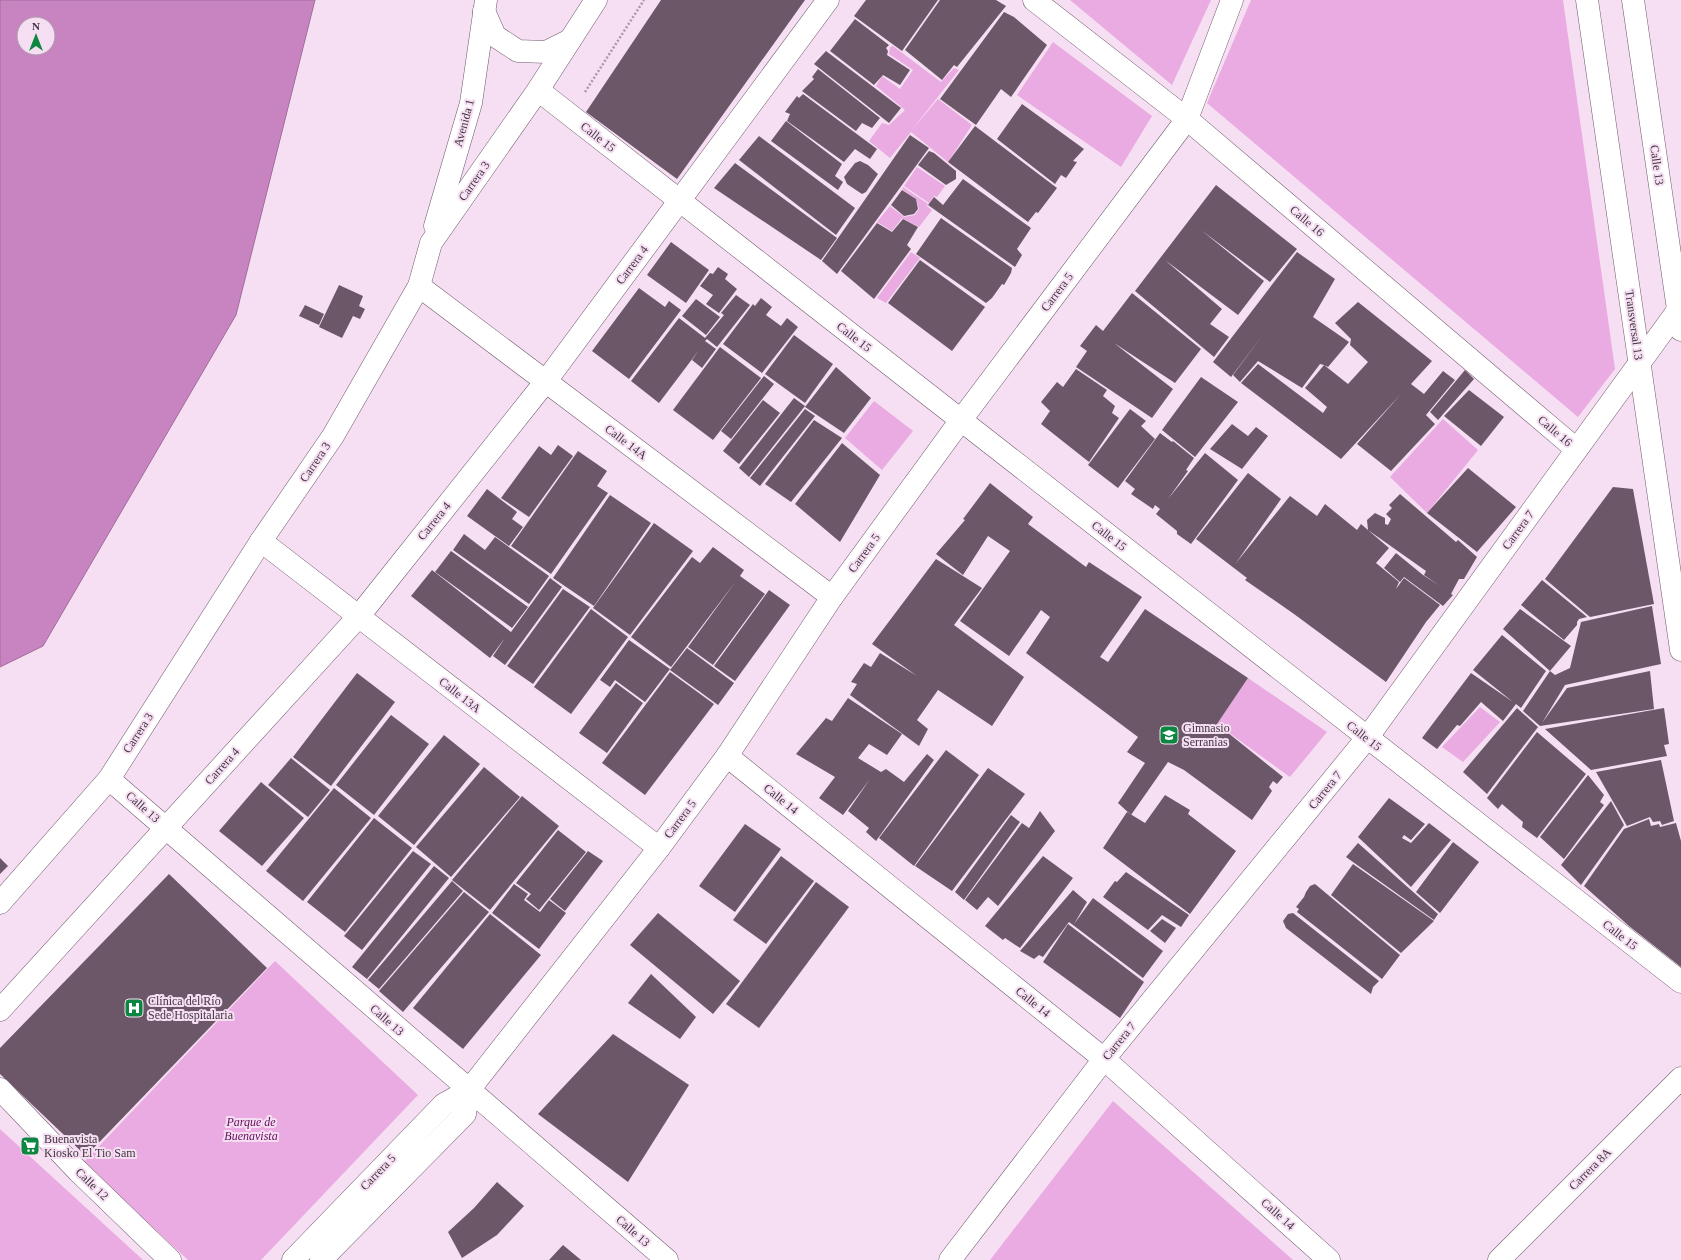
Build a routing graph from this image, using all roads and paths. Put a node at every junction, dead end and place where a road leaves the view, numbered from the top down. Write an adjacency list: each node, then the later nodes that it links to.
1 (596, 0): 9 (street, Carrera 3)
2 (644, 0): 11 (path)
3 (828, 0): 13 (street, Carrera 4)
4 (1034, 0): 12 (street, Calle 16)
5 (1232, 0): 12 (street, Carrera 5)
6 (1587, 0): 17 (street, Transversal 13)
7 (1633, 0): 16 (street, Calle 13)
8 (485, 5): 9 (street); 14 (street, Avenida 1)
9 (571, 39): 10 (street, Carrera 3)
10 (538, 90): 11 (street, Calle 15); 14 (street, Carrera 3)
11 (570, 115): 13 (street, Calle 15)
12 (1187, 119): 19 (street, Carrera 5); 20 (street, Calle 16)
13 (680, 201): 18 (street, Carrera 4); 19 (street, Calle 15)
14 (431, 243): 15 (street, Carrera 3)
15 (419, 286): 18 (street, Calle 14A); 21 (street, Carrera 3)
16 (1680, 315): 17 (street, Carrera 7)
17 (1640, 362): 20 (street, Carrera 7); 24 (street, Transversal 13)
18 (546, 381): 22 (street, Calle 14A); 23 (street, Carrera 4)
19 (960, 420): 22 (street, Carrera 5); 25 (street, Calle 15)
20 (1576, 449): 25 (street, Carrera 7)
21 (261, 541): 23 (street, Calle 13A); 27 (street, Carrera 3)
22 (832, 597): 26 (street, Carrera 5)
23 (359, 616): 28 (street, Carrera 4); 29 (street, Calle 13A)
24 (1681, 650)
25 (1367, 738): 31 (street, Calle 15); 33 (street, Carrera 7)
26 (727, 756): 29 (street, Carrera 5); 33 (street, Calle 14)
27 (109, 779): 28 (street, Calle 13); 30 (street, Carrera 3)
28 (166, 828): 32 (street, Carrera 4); 36 (street, Calle 13)
29 (659, 848): 36 (street, Carrera 5)
30 (0, 903)
31 (1681, 982)
32 (0, 1010)
33 (1104, 1059): 41 (street, Carrera 7); 42 (street, Calle 14)
34 (1681, 1078): 43 (street, Carrera 8A)
35 (0, 1089): 37 (street, Calle 12)
36 (468, 1090): 38 (street, Carrera 5); 39 (street, Carrera 5); 40 (street, Calle 13)
37 (170, 1260)
38 (293, 1260)
39 (321, 1260)
40 (667, 1260)
41 (950, 1260)
42 (1329, 1260)
43 (1500, 1260)

